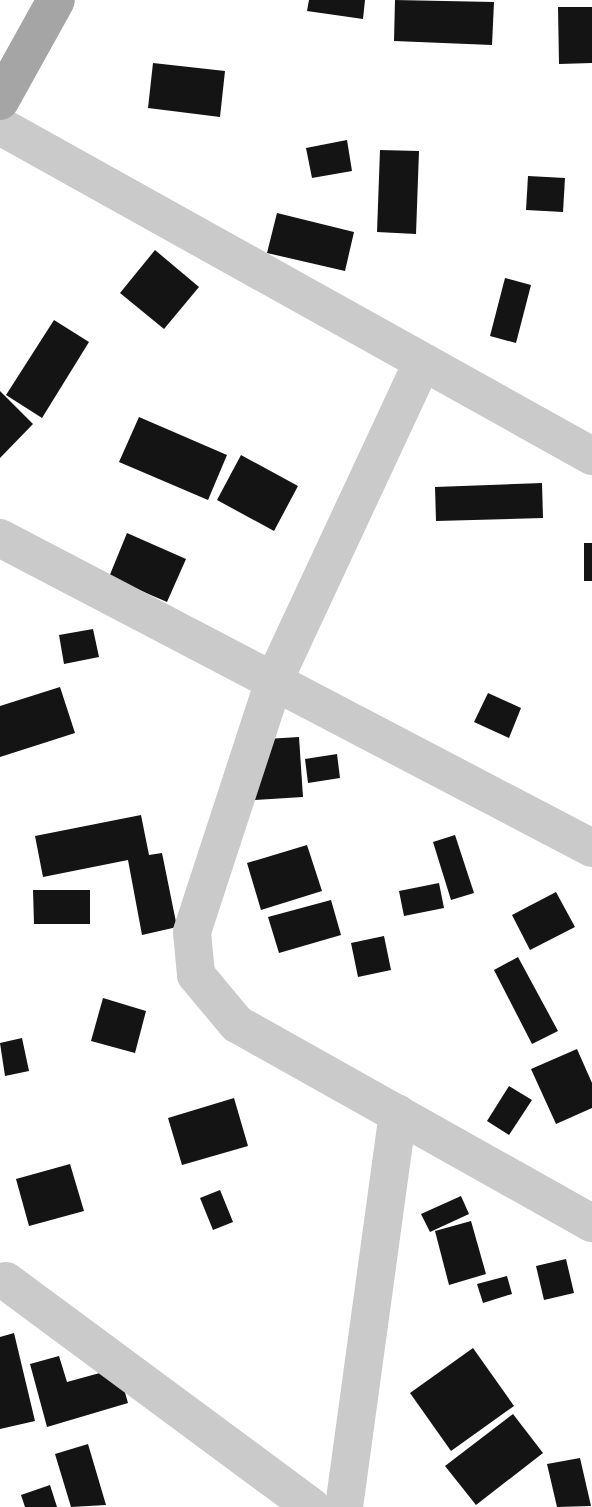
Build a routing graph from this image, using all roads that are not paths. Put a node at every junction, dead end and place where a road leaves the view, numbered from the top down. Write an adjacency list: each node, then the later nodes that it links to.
1 (56, 0): 2 (main road)
2 (0, 101)
3 (0, 127): 4 (street)
4 (422, 363): 5 (street); 7 (street)
5 (592, 456)
6 (0, 538): 7 (street)
7 (274, 681): 8 (street); 9 (street)
8 (592, 848)
9 (398, 1114): 10 (street); 13 (street)
10 (592, 1223)
11 (6, 1281): 12 (street)
12 (311, 1507)
13 (344, 1507)

